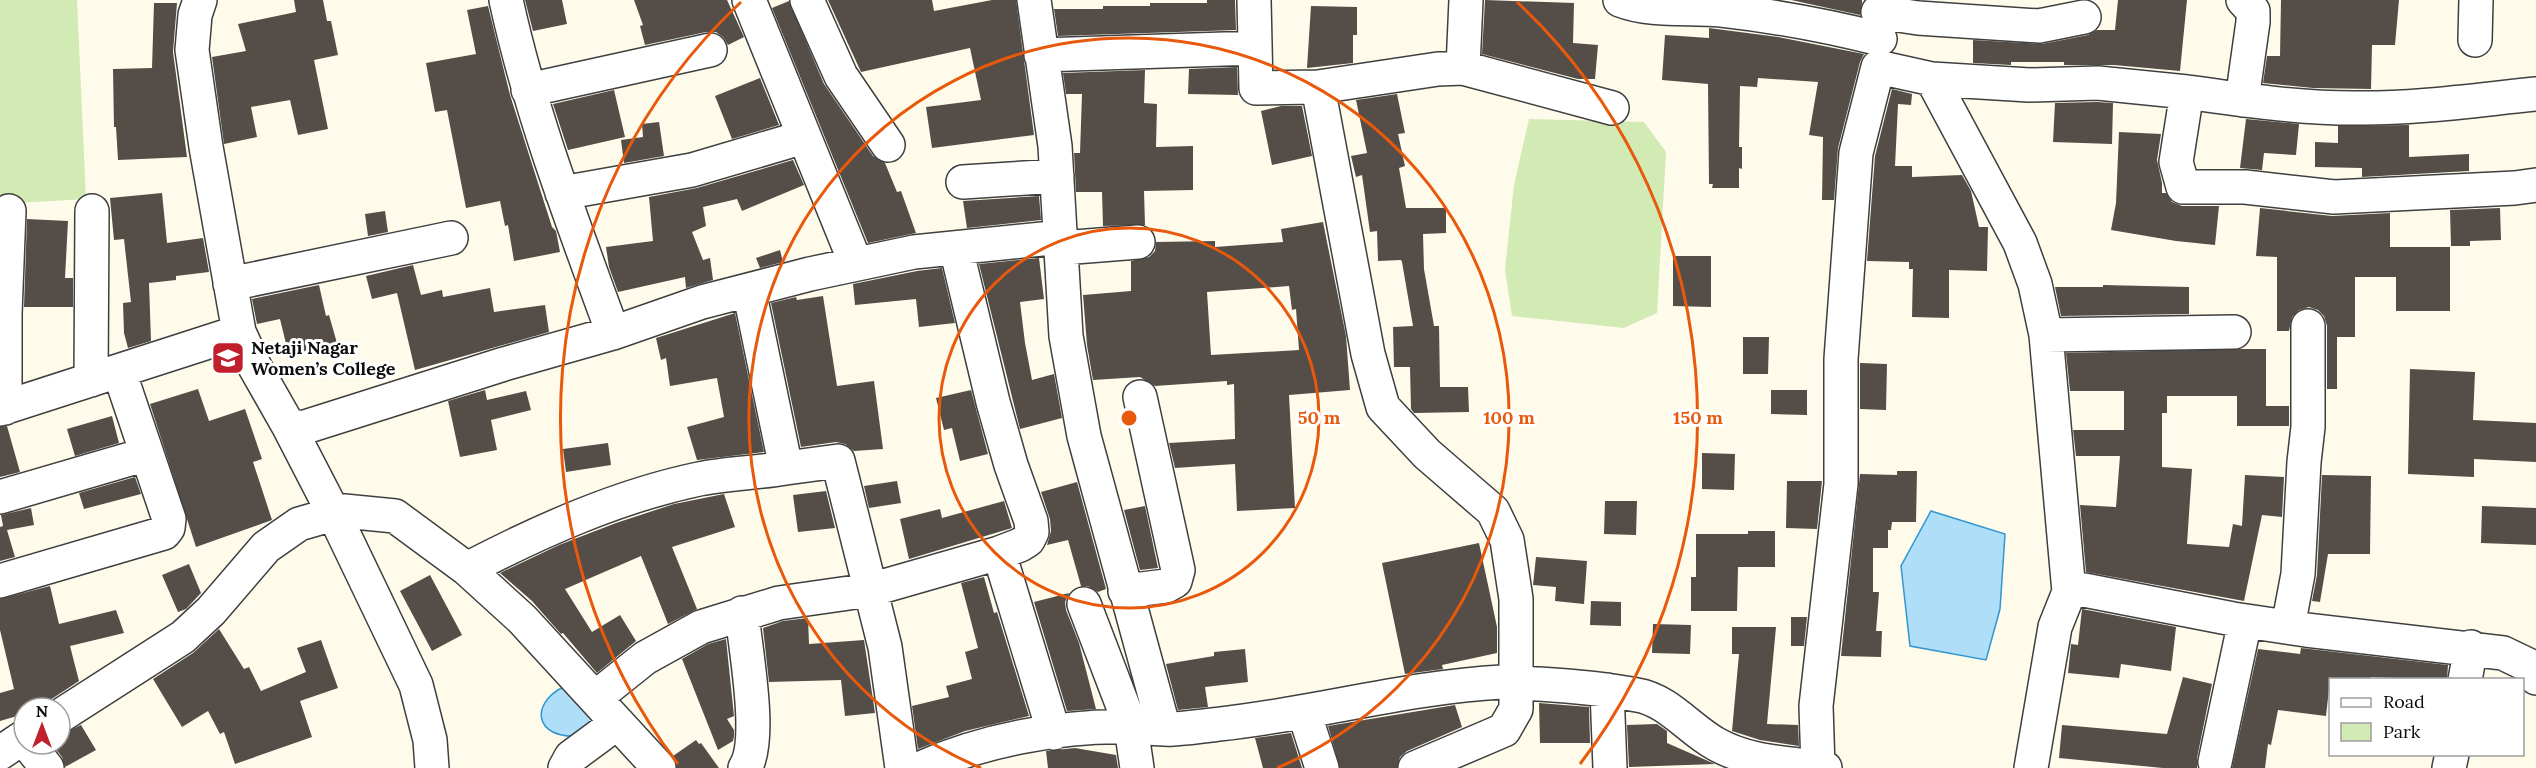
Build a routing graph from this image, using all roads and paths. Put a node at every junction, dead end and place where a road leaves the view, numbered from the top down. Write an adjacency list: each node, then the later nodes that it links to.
1 (200, 0): 38 (street)
2 (506, 0): 20 (street)
3 (749, 0): 25 (street)
4 (807, 0): 26 (street)
5 (1034, 0): 16 (street)
6 (1254, 0): 14 (street)
7 (1466, 0): 17 (street)
8 (1620, 0): 12 (street)
9 (2243, 0): 23 (street)
10 (2476, 0): 13 (street)
11 (2084, 17): 12 (street)
12 (1878, 30): 18 (street); 78 (street)
13 (2475, 40)
14 (1255, 48): 16 (street); 19 (street)
15 (710, 50): 20 (street)
16 (1041, 55): 27 (street)
17 (1462, 68): 19 (street); 24 (street)
18 (1932, 79): 21 (street); 44 (street)
19 (1318, 87): 66 (street)
20 (528, 90): 30 (street)
21 (2187, 92): 23 (street); 29 (street)
22 (2536, 94): 23 (street)
23 (2242, 100)
24 (1612, 108)
25 (804, 137): 30 (street); 37 (street)
26 (888, 145)
27 (1057, 176): 28 (street); 34 (street)
28 (963, 182)
29 (2536, 185)
30 (561, 193): 43 (street)
31 (9, 211): 47 (street)
32 (92, 211): 45 (street)
33 (451, 238): 38 (street)
34 (1062, 242): 35 (street); 36 (street); 57 (street)
35 (1138, 242)
36 (956, 248): 37 (street); 53 (street)
37 (856, 264): 39 (street)
38 (230, 284): 41 (street)
39 (749, 290): 43 (street); 50 (street)
40 (2308, 326): 62 (street)
41 (239, 332): 45 (street); 48 (street)
42 (2234, 332): 44 (street)
43 (614, 333): 48 (street)
44 (2046, 334): 58 (street)
45 (105, 376): 47 (street); 49 (street)
46 (1140, 397): 57 (street)
47 (2, 408)
48 (288, 425): 52 (street)
49 (147, 454): 51 (street); 55 (street)
50 (786, 468): 54 (street); 56 (street)
51 (0, 497)
52 (334, 514): 54 (street); 69 (street); 80 (street)
53 (999, 553): 56 (street); 74 (street)
54 (467, 569): 68 (street)
55 (0, 581)
56 (870, 590): 60 (street); 84 (street)
57 (1125, 591): 73 (street)
58 (2069, 592): 61 (street); 90 (street)
59 (1084, 604): 72 (street)
60 (742, 613): 68 (street); 83 (street)
61 (2245, 621): 62 (street); 77 (street)
62 (2288, 627): 63 (street)
63 (2470, 647): 64 (street); 65 (street)
64 (2465, 678)
65 (2536, 678)
66 (1516, 682): 67 (street); 70 (street); 88 (street)
67 (1607, 690): 78 (street); 89 (street)
68 (595, 698): 71 (street)
69 (72, 708)
70 (1304, 712): 73 (street); 87 (street)
71 (617, 723): 81 (street); 82 (street)
72 (1131, 727): 73 (street); 74 (street); 86 (street)
73 (1164, 729)
74 (1054, 733): 76 (street)
75 (35, 756): 79 (street)
76 (981, 758): 85 (street)
77 (2215, 762)
78 (1821, 767)
79 (47, 768)
80 (432, 768)
81 (565, 768)
82 (659, 768)
83 (745, 768)
84 (902, 768)
85 (921, 768)
86 (1137, 768)
87 (1322, 768)
88 (1415, 768)
89 (1610, 768)
90 (2031, 768)

